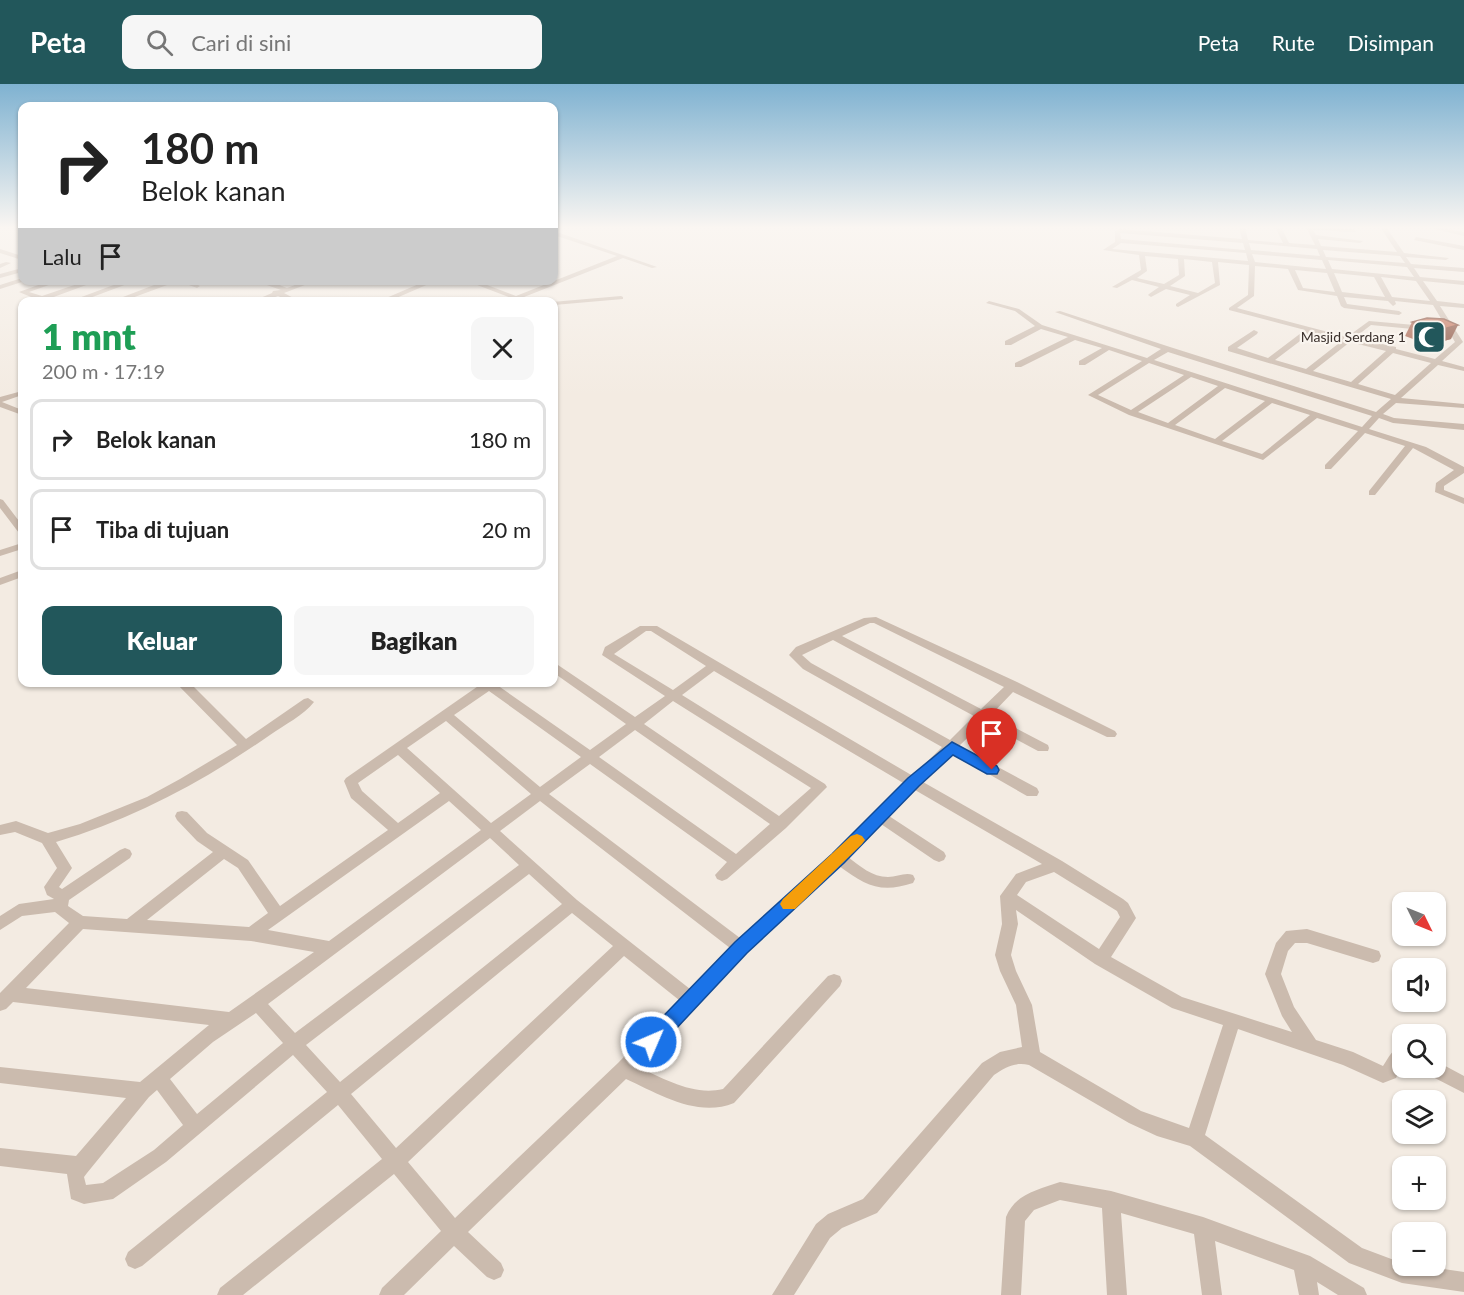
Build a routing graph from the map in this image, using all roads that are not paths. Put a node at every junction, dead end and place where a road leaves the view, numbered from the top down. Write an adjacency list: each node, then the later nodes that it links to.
1 (1121, 284): 23 (street)
2 (1151, 284): 24 (street)
3 (1170, 284): 24 (street)
4 (1218, 284): 29 (street)
5 (1251, 284): 51 (street)
6 (1299, 284): 30 (street)
7 (1334, 284): 30 (street)
8 (1381, 284): 41 (street)
9 (1423, 284): 44 (street)
10 (44, 285): 31 (street)
11 (82, 285): 32 (street)
12 (108, 285): 22 (street)
13 (120, 285): 22 (street)
14 (163, 285): 27 (street)
15 (194, 285): 21 (street)
16 (273, 285): 25 (street)
17 (298, 285): 25 (street)
18 (422, 285): 37 (street)
19 (481, 285): 38 (street)
20 (549, 285): 39 (street)
21 (197, 286)
22 (114, 287): 27 (street); 33 (street)
23 (1115, 287)
24 (1164, 287): 28 (street); 29 (street)
25 (284, 289): 26 (street)
26 (275, 292): 35 (street); 36 (street)
27 (135, 294): 34 (street)
28 (1151, 295)
29 (1196, 295): 45 (street)
30 (1338, 295): 41 (street); 48 (street)
31 (38, 297)
32 (44, 297)
33 (85, 297)
34 (128, 297)
35 (264, 297)
36 (286, 297)
37 (392, 297)
38 (513, 297)
39 (519, 297)
40 (621, 298): 42 (street)
41 (1391, 300): 44 (street); 48 (street)
42 (558, 303)
43 (989, 303): 49 (street)
44 (1435, 304): 46 (street); 54 (street)
45 (1179, 306)
46 (1464, 306)
47 (1058, 312): 61 (street)
48 (1399, 313): 50 (street)
49 (1040, 326): 57 (street); 59 (street)
50 (1409, 327): 52 (street); 58 (street)
51 (1311, 329): 58 (street); 63 (street)
52 (1432, 329)
53 (1443, 330): 54 (street)
54 (1454, 331): 56 (street); 64 (street)
55 (1254, 332): 63 (street)
56 (1464, 332)
57 (1073, 338): 60 (street); 67 (street)
58 (1351, 338): 62 (street); 70 (street)
59 (1008, 343)
60 (1106, 349): 65 (street); 66 (street)
61 (1167, 349): 65 (street); 72 (street)
62 (1393, 349): 64 (street); 74 (street)
63 (1268, 361): 68 (street)
64 (1436, 361): 69 (street); 78 (street)
65 (1148, 362): 71 (street); 83 (street)
66 (1082, 363)
67 (1018, 365)
68 (1283, 365): 70 (street); 72 (street)
69 (1464, 369)
70 (1307, 372): 74 (street)
71 (1189, 375): 73 (street); 83 (street)
72 (1268, 380): 75 (street); 84 (street)
73 (1223, 386): 75 (street); 86 (street)
74 (1352, 386): 78 (street)
75 (1248, 393): 79 (street)
76 (18, 395): 80 (street)
77 (1464, 395): 81 (street)
78 (1395, 400): 81 (street); 84 (street)
79 (1270, 401): 85 (street); 89 (street)
80 (0, 402): 82 (street)
81 (1460, 405)
82 (18, 411)
83 (1132, 413): 86 (street)
84 (1379, 414): 87 (street); 88 (street)
85 (1315, 415): 88 (street); 89 (street)
86 (1169, 426): 89 (street)
87 (1464, 427)
88 (1364, 431): 90 (street); 91 (street)
89 (1216, 442)
90 (1410, 446): 92 (street); 93 (street)
91 (1328, 466)
92 (1462, 470): 94 (street)
93 (1372, 493)
94 (1464, 501)
95 (0, 502): 96 (street)
96 (18, 526)
97 (18, 547): 98 (street)
98 (0, 553)
99 (18, 575): 100 (street)
100 (0, 582)
101 (834, 636): 104 (street); 111 (street); 115 (street)
102 (713, 666): 108 (street); 108 (street); 119 (street)
103 (558, 671): 112 (street)
104 (1012, 685): 111 (street); 113 (street)
105 (186, 687): 114 (street)
106 (486, 687): 110 (street)
107 (495, 687): 118 (street)
108 (673, 697): 112 (street); 125 (street)
109 (308, 702): 114 (street)
110 (445, 714): 116 (street); 122 (street)
111 (984, 715): 115 (street); 117 (street)
112 (635, 723): 118 (street); 125 (street)
113 (1111, 734)
114 (246, 746): 129 (street)
115 (952, 747): 119 (street); 120 (street)
116 (399, 748): 121 (street); 127 (street)
117 (1043, 748)
118 (592, 756): 122 (street); 134 (street)
119 (913, 782): 124 (street); 135 (street)
120 (1032, 792)
121 (449, 794): 127 (street); 128 (street)
122 (540, 794): 128 (street); 148 (street)
123 (182, 816): 130 (street)
124 (880, 817): 132 (street); 133 (street)
125 (781, 824): 134 (street)
126 (0, 830): 129 (street)
127 (397, 830): 142 (street)
128 (490, 830): 136 (street); 149 (street)
129 (47, 839): 140 (street)
130 (224, 851): 142 (street); 145 (street)
131 (125, 854): 140 (street)
132 (939, 856)
133 (838, 858): 138 (street); 148 (street)
134 (737, 862): 137 (street)
135 (1057, 865): 139 (street); 151 (street)
136 (529, 866): 141 (street); 158 (street)
137 (722, 875)
138 (908, 879)
139 (1007, 897): 151 (street); 160 (street)
140 (61, 900): 143 (street); 144 (street)
141 (572, 904): 147 (street); 168 (street)
142 (277, 914): 146 (street)
143 (80, 922): 145 (street); 153 (street)
144 (0, 924)
145 (129, 926): 146 (street)
146 (250, 934): 149 (street)
147 (624, 946): 154 (street); 172 (street)
148 (741, 947): 154 (street)
149 (329, 948): 155 (street)
150 (1373, 956): 159 (street)
151 (1101, 959): 157 (street)
152 (834, 981): 162 (street)
153 (5, 999): 156 (street)
154 (692, 1001): 162 (street)
155 (256, 1003): 156 (street); 158 (street)
156 (229, 1020): 165 (street)
157 (1233, 1020): 159 (street); 170 (street)
158 (294, 1044): 168 (street); 169 (street)
159 (1311, 1047): 161 (street)
160 (1032, 1057): 170 (street); 183 (street)
161 (1392, 1068)
162 (624, 1069): 176 (street)
163 (0, 1075): 167 (street)
164 (1446, 1075): 166 (street)
165 (159, 1078): 167 (street); 169 (street)
166 (1464, 1085)
167 (143, 1091): 173 (street)
168 (339, 1093): 172 (street); 177 (street)
169 (196, 1127): 173 (street)
170 (1195, 1139): 180 (street)
171 (0, 1157): 173 (street)
172 (395, 1161): 176 (street); 181 (street)
173 (80, 1166)
174 (1111, 1200): 175 (street); 184 (street); 185 (street)
175 (1203, 1227): 178 (street); 186 (street)
176 (455, 1233): 179 (street); 182 (street)
177 (135, 1259)
178 (1303, 1263): 187 (street); 188 (street)
179 (494, 1270)
180 (1464, 1282)
181 (227, 1295)
182 (389, 1295)
183 (782, 1295)
184 (1011, 1295)
185 (1117, 1295)
186 (1212, 1295)
187 (1309, 1295)
188 (1358, 1295)

